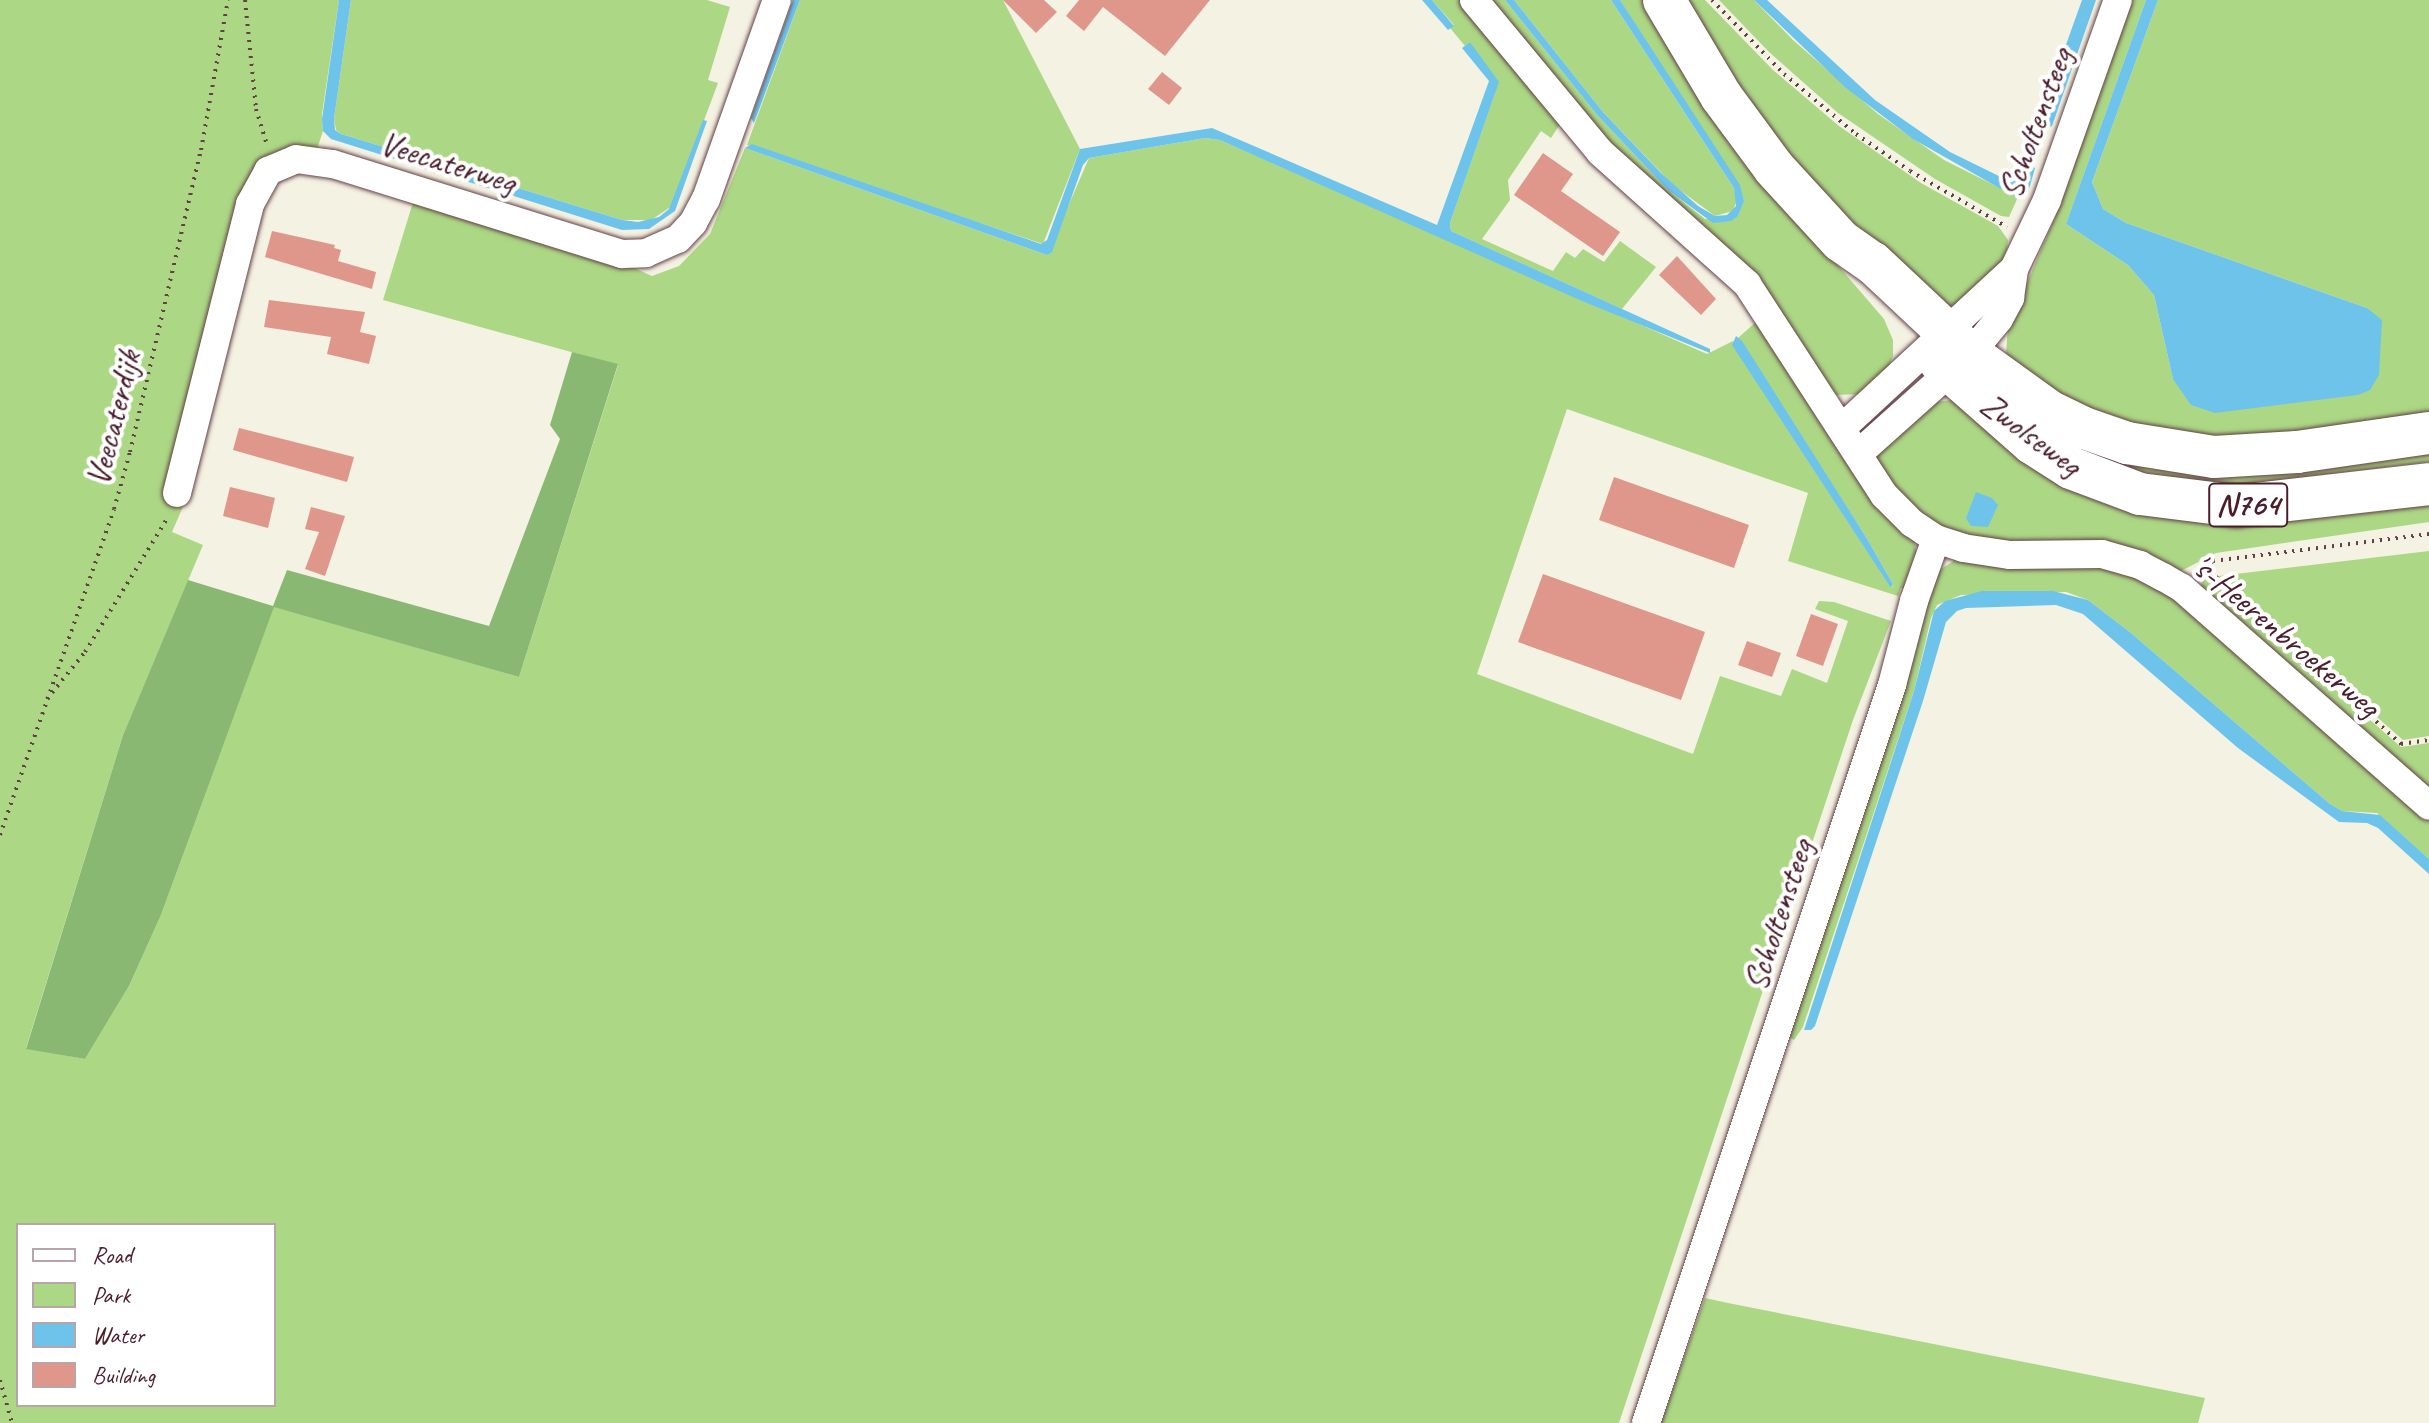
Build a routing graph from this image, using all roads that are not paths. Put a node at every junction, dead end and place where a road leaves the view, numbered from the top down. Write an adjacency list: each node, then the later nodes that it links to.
1 (777, 0): 10 (street, Veecaterweg)
2 (1474, 0): 6 (street)
3 (1664, 0): 5 (main road, Zwolseweg / N764)
4 (2118, 0): 5 (street, Scholtensteeg)
5 (1948, 352): 6 (street, Scholtensteeg); 7 (main road, Zwolseweg / N764); 8 (street, Scholtensteeg); 9 (main road, Zwolseweg / N764)
6 (1842, 428): 8 (street)
7 (2429, 433)
8 (1858, 454): 11 (street)
9 (2429, 484)
10 (177, 493)
11 (1936, 539): 12 (street, 's-Heerenbroekerweg); 13 (street, Scholtensteeg)
12 (2429, 806)
13 (1646, 1423)

